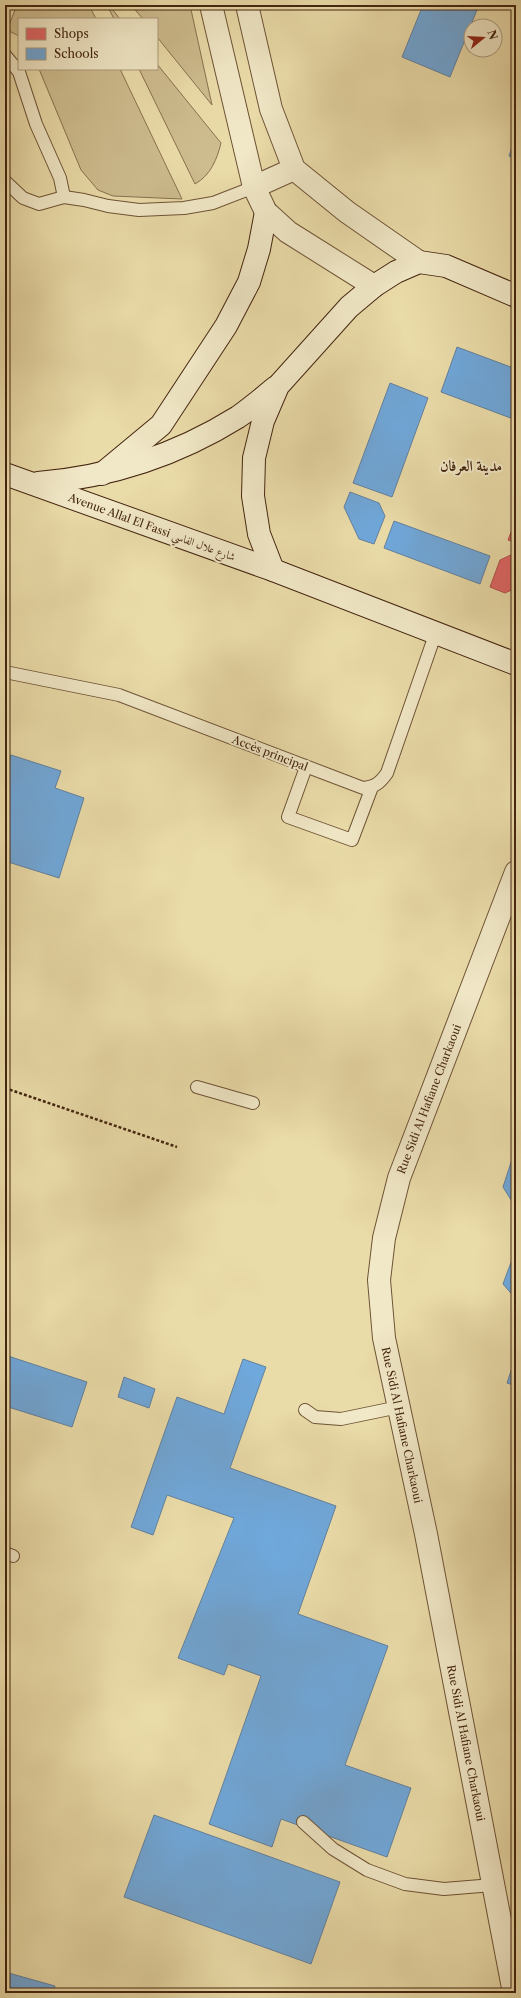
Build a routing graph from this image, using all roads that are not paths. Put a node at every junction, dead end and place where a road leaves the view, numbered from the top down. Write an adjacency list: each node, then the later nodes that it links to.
1 (211, 5): 8 (street)
2 (247, 5): 6 (street)
3 (5, 55): 4 (lane)
4 (18, 70)
5 (18, 70): 9 (lane)
6 (294, 169): 8 (street); 11 (street)
7 (5, 181): 9 (lane)
8 (254, 187): 9 (lane); 10 (street)
9 (64, 197)
10 (266, 212): 12 (street); 16 (street)
11 (418, 262): 12 (street); 13 (street)
12 (374, 286): 14 (street)
13 (516, 296)
14 (278, 386): 16 (street, Avenue Allal El Fassi شارع علال الفاسي); 18 (street)
15 (5, 474): 17 (street, Avenue Allal El Fassi شارع علال الفاسي)
16 (102, 474): 17 (street, Avenue Allal El Fassi شارع علال الفاسي)
17 (31, 484): 18 (street, Avenue Allal El Fassi شارع علال الفاسي)
18 (273, 570): 19 (street, Avenue Allal El Fassi شارع علال الفاسي)
19 (436, 632): 20 (street, Avenue Allal El Fassi شارع علال الفاسي); 23 (lane)
20 (516, 664)
21 (5, 672): 22 (lane, Accès principal)
22 (306, 767): 23 (lane, Accès principal); 23 (lane)
23 (372, 787)
24 (516, 872): 27 (street, Rue Sidi Al Hafiane Charkaoui)
25 (197, 1087): 26 (lane)
26 (253, 1103)
27 (399, 1407): 28 (lane); 30 (street, Rue Sidi Al Hafiane Charkaoui)
28 (304, 1410)
29 (304, 1822): 30 (lane)
30 (494, 1885): 31 (street, Rue Sidi Al Hafiane Charkaoui)
31 (514, 1993)

